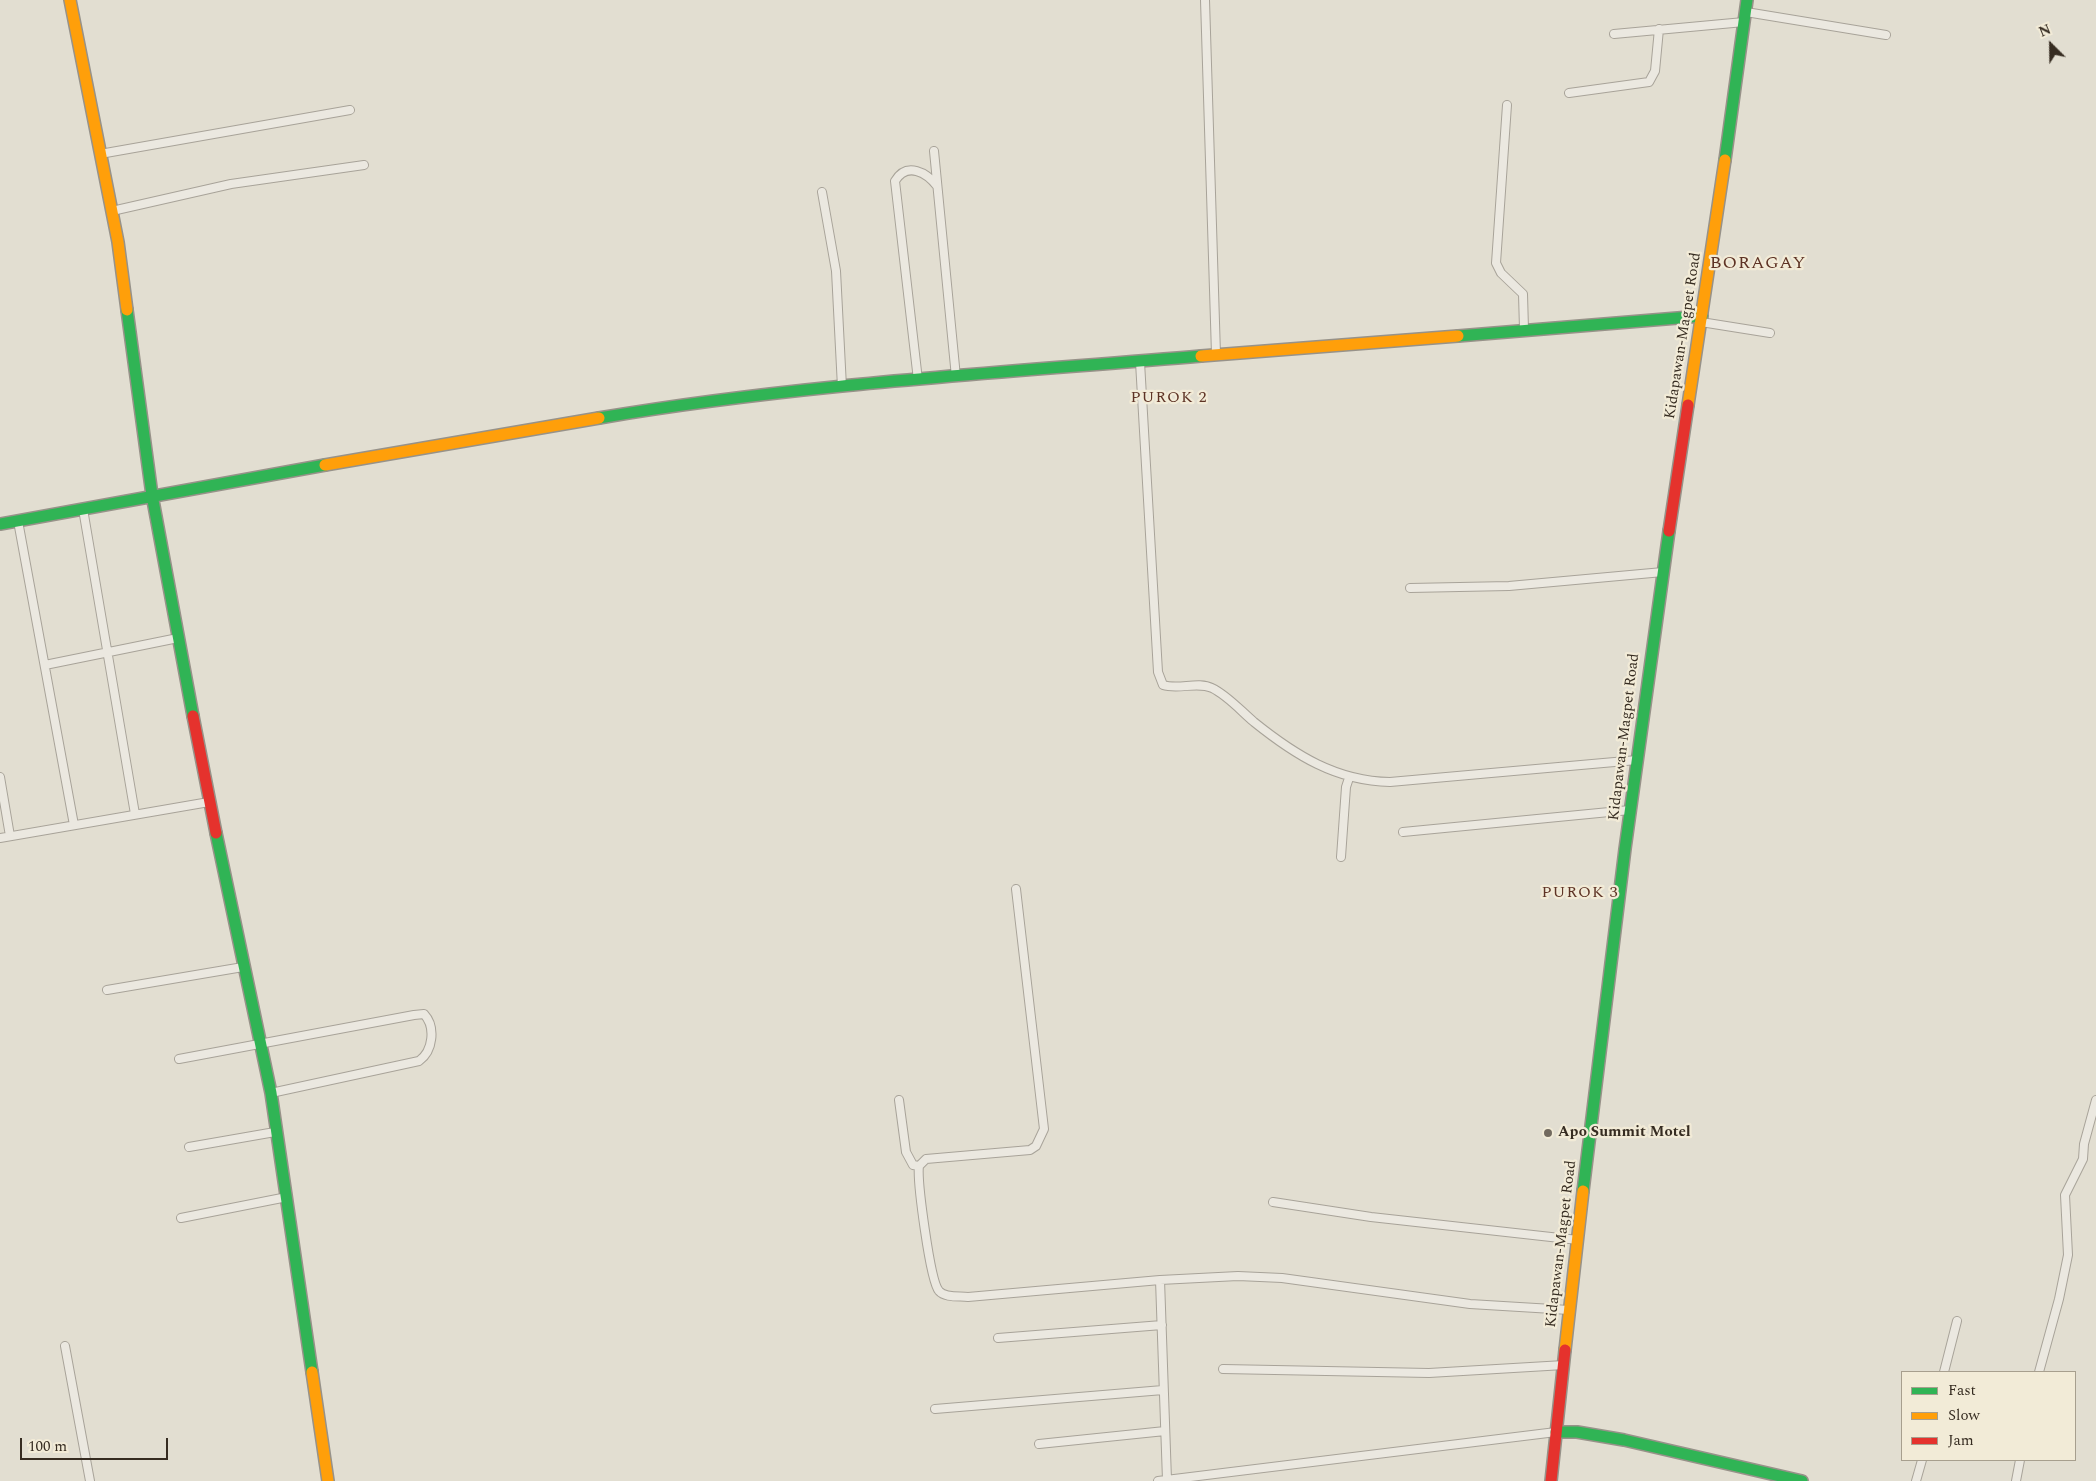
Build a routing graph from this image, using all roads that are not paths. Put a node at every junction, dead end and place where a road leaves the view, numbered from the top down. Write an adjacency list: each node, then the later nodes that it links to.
1 (70, 0): 11 (street)
2 (1205, 0): 19 (street)
3 (1746, 11): 4 (street); 6 (street); 16 (street, Kidapawan-Magpet Road)
4 (1659, 29): 5 (street); 7 (street)
5 (1614, 34)
6 (1886, 35)
7 (1569, 93)
8 (1507, 105): 17 (street)
9 (350, 110): 11 (street)
10 (934, 151): 13 (street)
11 (100, 154): 15 (street)
12 (364, 165): 15 (street)
13 (937, 186): 21 (street); 22 (street)
14 (822, 192): 23 (street)
15 (112, 211): 24 (street)
16 (1702, 319): 17 (street); 18 (street); 28 (street, Kidapawan-Magpet Road)
17 (1524, 329): 19 (street)
18 (1770, 333)
19 (1216, 354): 20 (street)
20 (1140, 362): 21 (street); 35 (street)
21 (956, 377): 22 (street)
22 (918, 380): 23 (street)
23 (842, 387): 24 (street)
24 (152, 495): 25 (street); 30 (street)
25 (83, 509): 26 (street); 31 (street)
26 (18, 521): 27 (street); 32 (street)
27 (0, 524)
28 (1663, 572): 29 (street); 33 (street, Kidapawan-Magpet Road)
29 (1410, 588)
30 (178, 638): 31 (street); 36 (street)
31 (107, 654): 32 (street); 38 (street)
32 (45, 665): 39 (street)
33 (1637, 760): 35 (street); 37 (street, Kidapawan-Magpet Road)
34 (0, 777): 41 (street)
35 (1350, 778): 43 (street)
36 (209, 802): 38 (street); 45 (street)
37 (1630, 810): 40 (street); 58 (street, Kidapawan-Magpet Road)
38 (135, 814): 39 (street)
39 (74, 825): 41 (street)
40 (1403, 832)
41 (10, 836): 42 (street)
42 (0, 838)
43 (1341, 857)
44 (1016, 889): 54 (street)
45 (243, 967): 46 (street); 47 (street)
46 (108, 990)
47 (262, 1045): 48 (street); 49 (street); 49 (street)
48 (179, 1060)
49 (271, 1093): 52 (street)
50 (899, 1100): 54 (street)
51 (2096, 1100): 68 (street)
52 (275, 1132): 53 (street); 55 (street)
53 (189, 1147)
54 (918, 1166): 59 (street)
55 (287, 1198): 57 (street); 78 (street)
56 (1273, 1202): 58 (street)
57 (181, 1218)
58 (1578, 1240): 60 (street, Kidapawan-Magpet Road)
59 (1160, 1280): 60 (street); 62 (street)
60 (1570, 1310): 65 (street, Kidapawan-Magpet Road)
61 (1958, 1321): 67 (street)
62 (1162, 1325): 63 (street); 69 (street)
63 (998, 1338)
64 (65, 1346): 77 (street)
65 (1564, 1364): 66 (street); 72 (street, Kidapawan-Magpet Road)
66 (1222, 1369)
67 (1944, 1371)
68 (2039, 1371)
69 (1163, 1390): 70 (street); 71 (street)
70 (935, 1409)
71 (1165, 1431): 73 (street); 76 (street)
72 (1556, 1432): 76 (street); 80 (street, Kidapawan-Magpet Road); 81 (street)
73 (1039, 1444)
74 (1922, 1461): 82 (street)
75 (2020, 1461): 83 (street)
76 (1167, 1480): 79 (street)
77 (90, 1481)
78 (328, 1481)
79 (1158, 1481)
80 (1550, 1481)
81 (1802, 1481)
82 (1916, 1481)
83 (2016, 1481)

